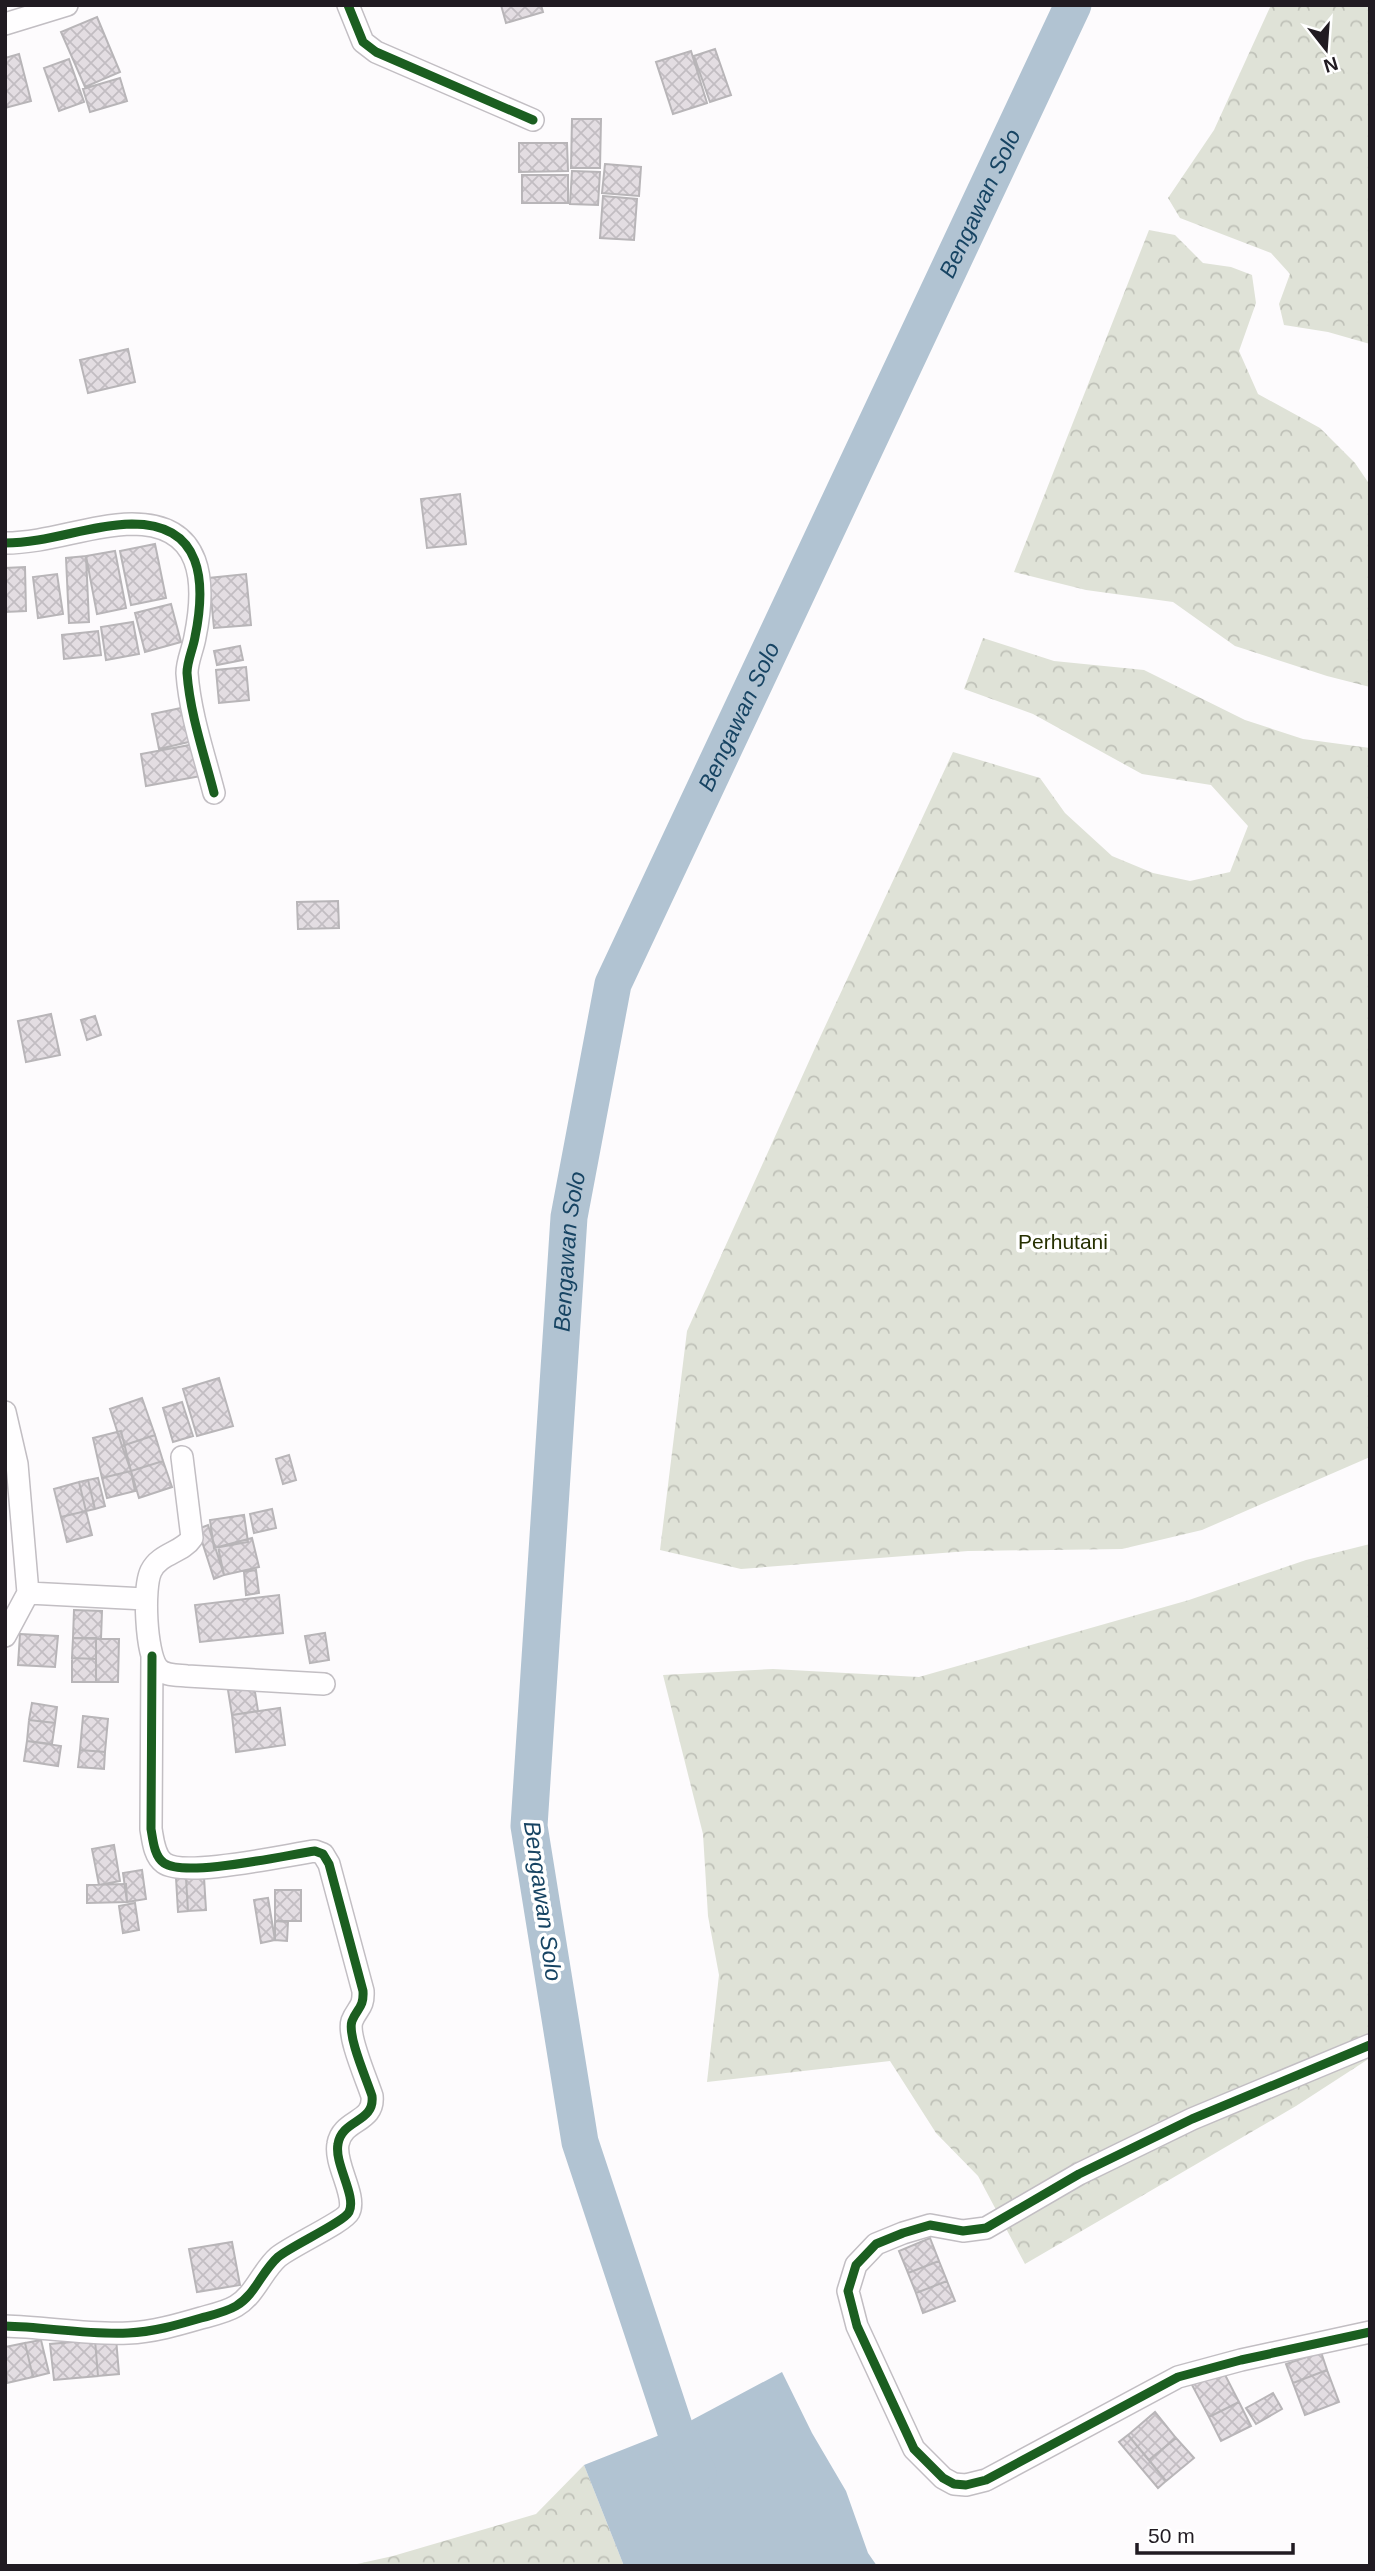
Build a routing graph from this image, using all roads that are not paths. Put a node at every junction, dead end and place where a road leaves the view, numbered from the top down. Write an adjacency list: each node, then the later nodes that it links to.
1 (67, 5): 3 (street)
2 (348, 5): 4 (street)
3 (5, 23)
4 (533, 120)
5 (5, 543): 6 (street)
6 (214, 793)
7 (5, 1412): 9 (street)
8 (183, 1457): 10 (street)
9 (28, 1593): 10 (street); 11 (street)
10 (145, 1599): 12 (street)
11 (5, 1636)
12 (152, 1656): 13 (street); 15 (street)
13 (324, 1684)
14 (1370, 2045): 16 (street)
15 (5, 2326)
16 (1370, 2332)

